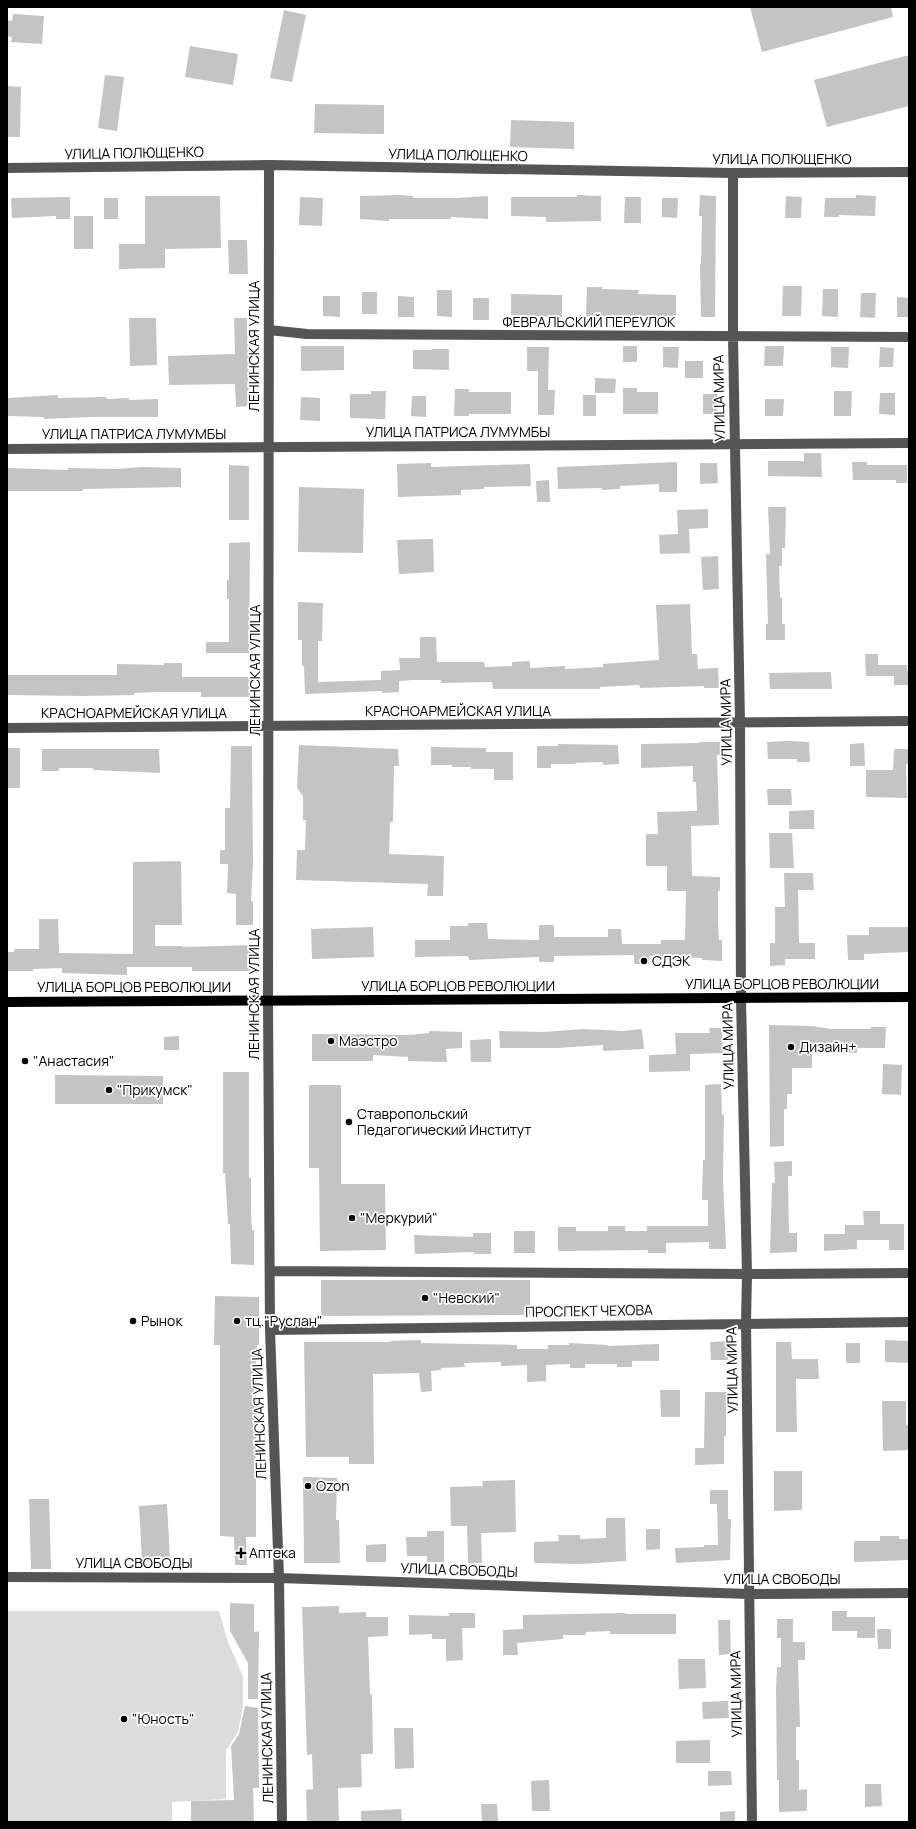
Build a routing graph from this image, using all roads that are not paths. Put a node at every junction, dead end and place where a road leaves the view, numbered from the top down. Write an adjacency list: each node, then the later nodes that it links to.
1 (269, 165): 2 (street, УЛИЦА ПОЛЮЩЕНКО); 4 (street, УЛИЦА ПОЛЮЩЕНКО); 5 (street, ЛЕНИНСКАЯ УЛИЦА)
2 (7, 168)
3 (909, 172): 4 (street, УЛИЦА ПОЛЮЩЕНКО)
4 (733, 173): 6 (street, УЛИЦА МИРА)
5 (269, 330): 6 (street, ФЕВРАЛЬСКИЙ ПЕРЕУЛОК); 10 (street, ЛЕНИНСКАЯ УЛИЦА)
6 (732, 337): 7 (street, ФЕВРАЛЬСКИЙ ПЕРЕУЛОК); 9 (street, УЛИЦА МИРА)
7 (909, 337)
8 (909, 443): 9 (street, УЛИЦА ПАТРИСА ЛУМУМБЫ)
9 (734, 444): 10 (street, УЛИЦА ПАТРИСА ЛУМУМБЫ); 13 (street, УЛИЦА МИРА)
10 (267, 448): 11 (street, УЛИЦА ПАТРИСА ЛУМУМБЫ); 14 (street, ЛЕНИНСКАЯ УЛИЦА)
11 (7, 449)
12 (909, 721): 13 (street, КРАСНОАРМЕЙСКАЯ УЛИЦА)
13 (740, 722): 14 (street, КРАСНОАРМЕЙСКАЯ УЛИЦА); 17 (street, УЛИЦА МИРА)
14 (269, 726): 15 (street, КРАСНОАРМЕЙСКАЯ УЛИЦА); 18 (street, ЛЕНИНСКАЯ УЛИЦА)
15 (7, 728)
16 (909, 997): 17 (main road, УЛИЦА БОРЦОВ РЕВОЛЮЦИИ)
17 (741, 999): 18 (main road, УЛИЦА БОРЦОВ РЕВОЛЮЦИИ); 22 (street, УЛИЦА МИРА)
18 (268, 1000): 19 (main road, УЛИЦА БОРЦОВ РЕВОЛЮЦИИ); 20 (street, ЛЕНИНСКАЯ УЛИЦА)
19 (7, 1002)
20 (271, 1271): 22 (street); 25 (street, ЛЕНИНСКАЯ УЛИЦА)
21 (909, 1272): 22 (street)
22 (747, 1274): 24 (street, УЛИЦА МИРА)
23 (909, 1322): 24 (street, ПРОСПЕКТ ЧЕХОВА)
24 (746, 1323): 25 (street, ПРОСПЕКТ ЧЕХОВА); 29 (street, УЛИЦА МИРА)
25 (270, 1330): 27 (street, ЛЕНИНСКАЯ УЛИЦА)
26 (7, 1577): 27 (street, УЛИЦА СВОБОДЫ)
27 (279, 1578): 29 (street, УЛИЦА СВОБОДЫ); 30 (street, ЛЕНИНСКАЯ УЛИЦА)
28 (909, 1593): 29 (street, УЛИЦА СВОБОДЫ)
29 (749, 1594): 31 (street, УЛИЦА МИРА)
30 (282, 1822)
31 (752, 1822)

